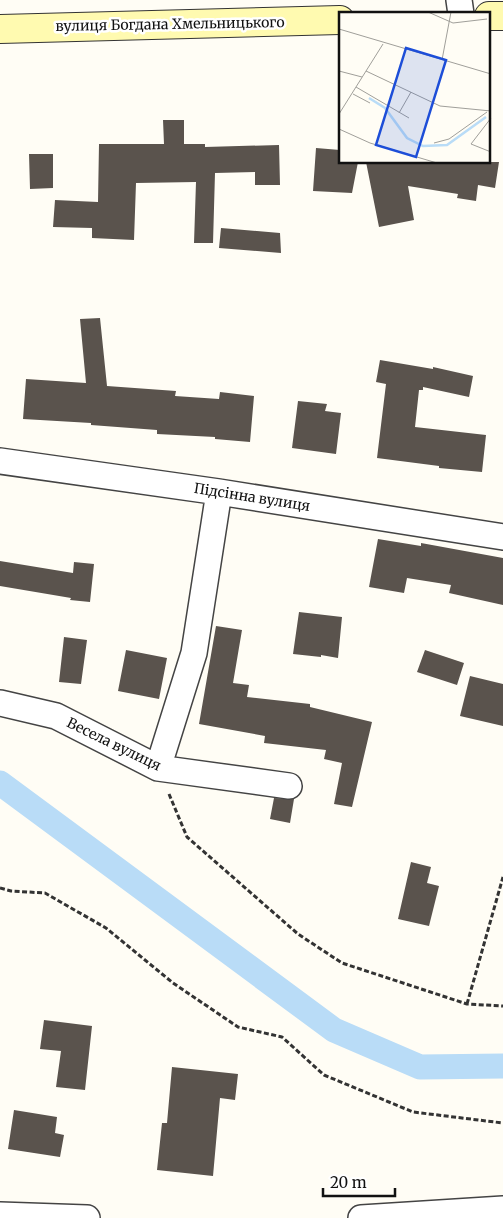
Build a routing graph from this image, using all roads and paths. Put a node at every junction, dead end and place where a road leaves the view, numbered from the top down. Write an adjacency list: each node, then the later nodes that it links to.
1 (490, 16): 2 (main road)
2 (503, 16)
3 (339, 20): 4 (main road, вулиця Богдана Хмельницького)
4 (0, 29)
5 (0, 461): 6 (street, Підсінна вулиця)
6 (219, 492): 7 (street, Підсінна вулиця); 9 (street)
7 (503, 537)
8 (0, 703): 9 (street, Весела вулиця)
9 (158, 768): 10 (street, Весела вулиця); 13 (path)
10 (289, 786)
11 (503, 877): 13 (path)
12 (0, 888): 15 (path)
13 (467, 1004): 14 (path)
14 (503, 1006)
15 (503, 1123)
16 (503, 1209): 19 (street)
17 (0, 1215): 18 (street)
18 (87, 1218)
19 (361, 1218)

